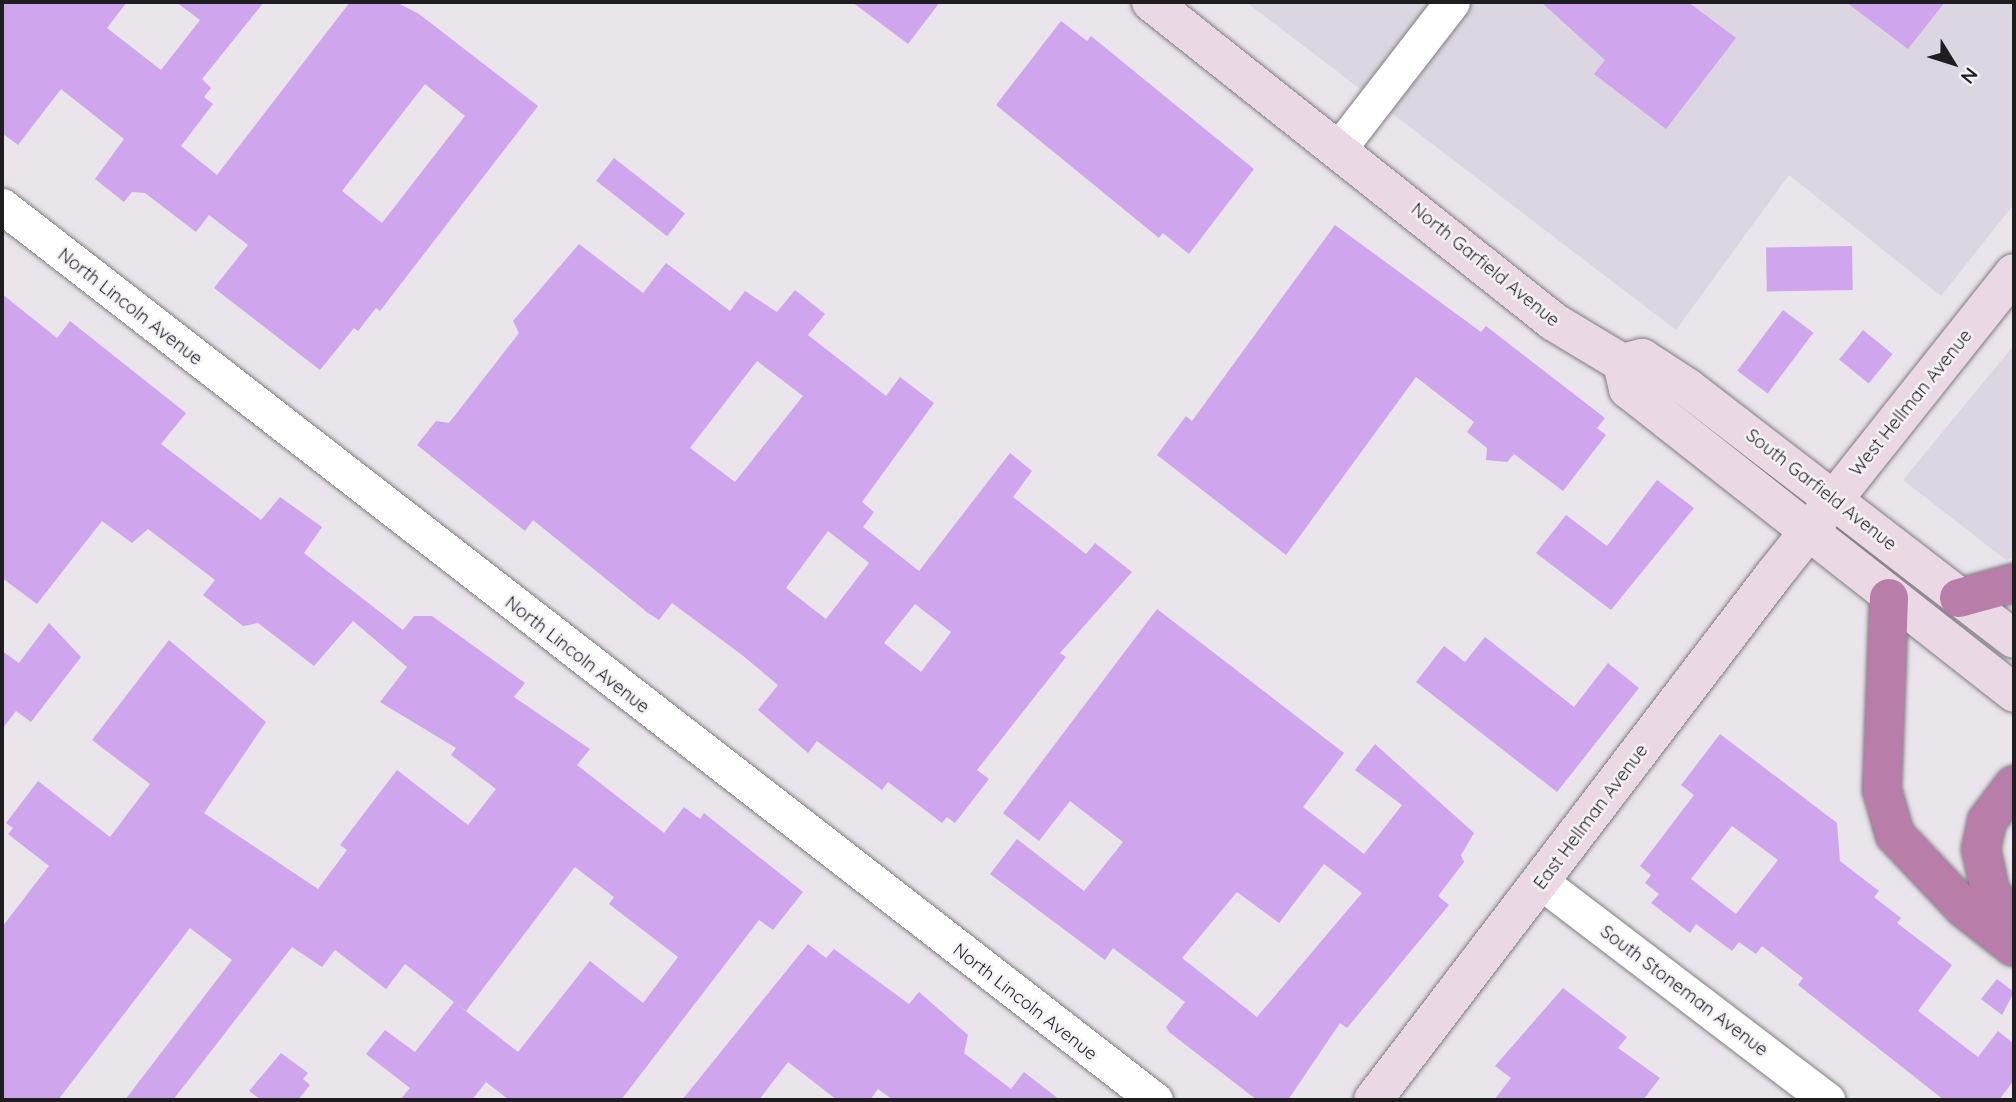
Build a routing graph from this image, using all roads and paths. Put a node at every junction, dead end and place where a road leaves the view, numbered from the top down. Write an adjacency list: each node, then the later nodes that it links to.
1 (1151, 2): 3 (main road, North Garfield Avenue)
2 (1452, 2): 3 (street)
3 (1340, 147): 6 (main road, North Garfield Avenue)
4 (2, 206): 18 (street, North Lincoln Avenue)
5 (2014, 273): 7 (main road, West Hellman Avenue)
6 (1622, 363): 7 (main road, South Garfield Avenue); 8 (main road)
7 (1832, 500): 8 (main road, West Hellman Avenue); 11 (main road, South Garfield Avenue)
8 (1807, 533): 10 (main road); 15 (main road, East Hellman Avenue)
9 (2014, 583): 11 (highway)
10 (1889, 598): 13 (main road); 17 (highway)
11 (1959, 598): 12 (main road, South Garfield Avenue)
12 (2014, 639)
13 (2014, 693)
14 (2014, 785): 16 (highway)
15 (1541, 882): 19 (main road, East Hellman Avenue); 20 (street, South Stoneman Avenue)
16 (2014, 916)
17 (2014, 947)
18 (1155, 1100)
19 (1373, 1100)
20 (1827, 1100)

